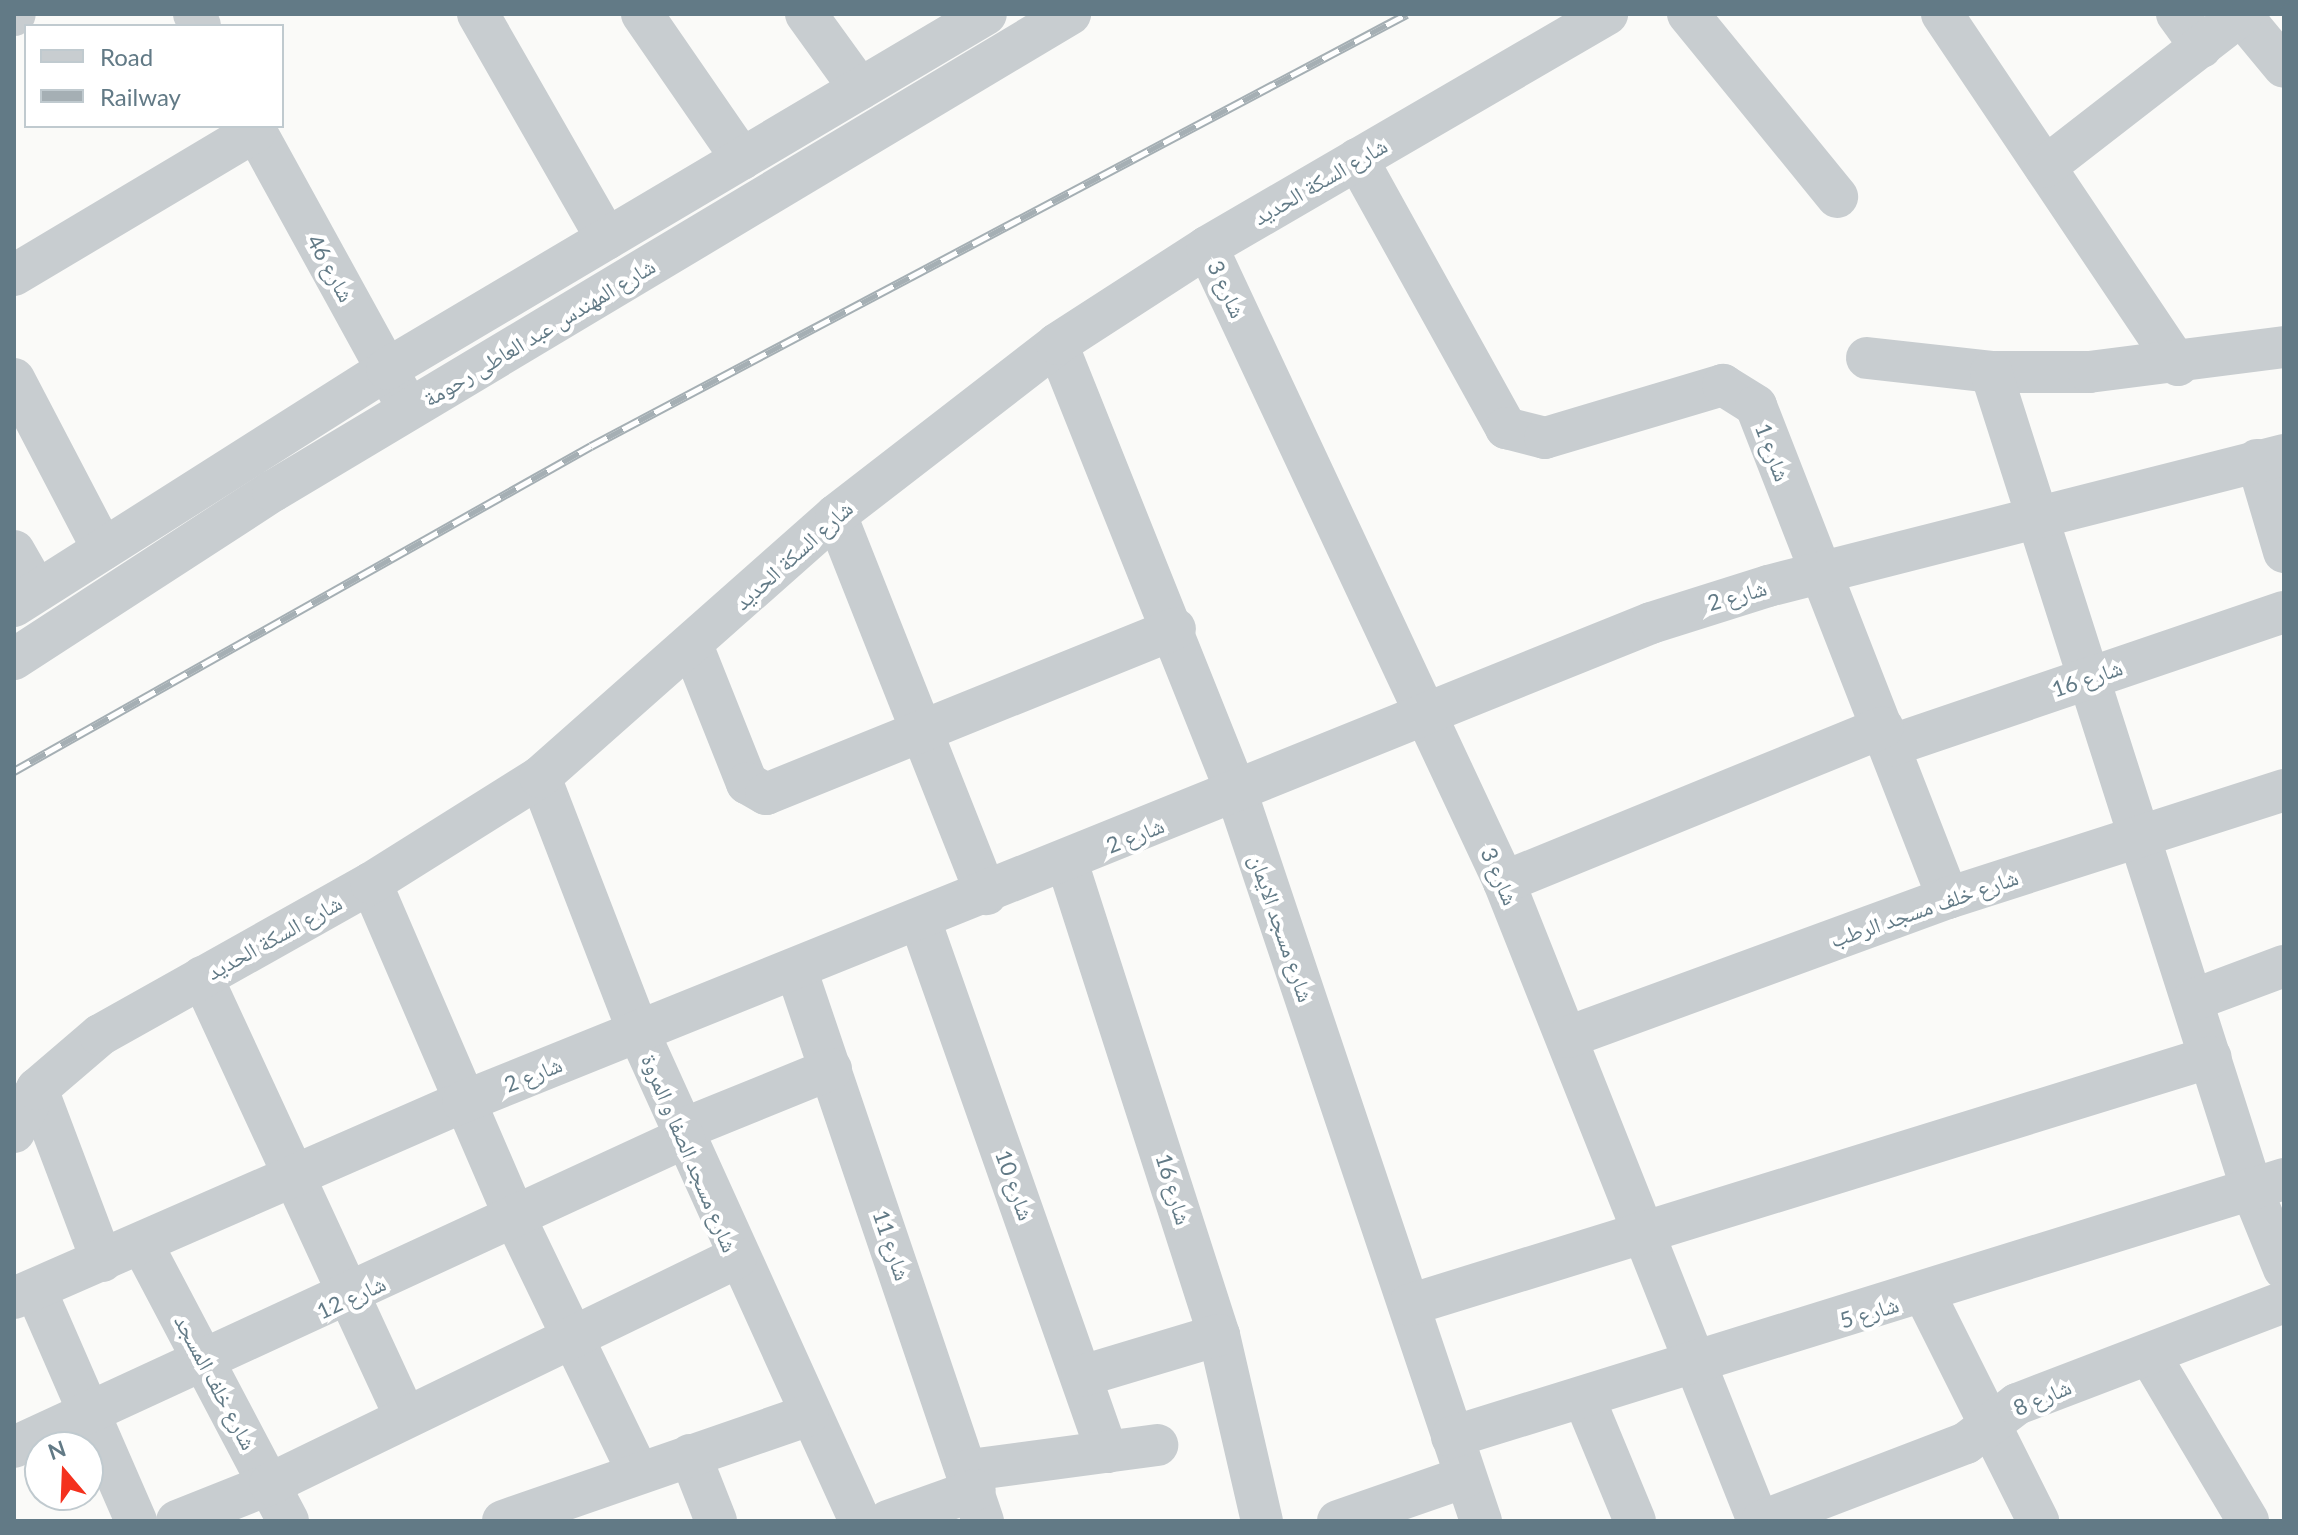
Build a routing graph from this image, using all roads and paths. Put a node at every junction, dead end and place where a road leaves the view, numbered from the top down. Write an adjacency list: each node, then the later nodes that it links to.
1 (478, 14): 19 (street)
2 (642, 14): 15 (street)
3 (806, 14): 13 (street)
4 (986, 14): 13 (street, شارع المهندس عبد العاطى رحومة)
5 (1070, 14): 10 (street, شارع المهندس عبد العاطى رحومة)
6 (1607, 14): 16 (street, شارع السكة الحديد)
7 (1688, 14): 18 (street)
8 (1942, 14): 17 (street)
9 (2242, 14): 11 (street); 12 (street)
10 (1008, 30): 29 (street, شارع المهندس عبد العاطى رحومة)
11 (2189, 30): 17 (street)
12 (2284, 67)
13 (860, 89): 15 (street, شارع المهندس عبد العاطى رحومة)
14 (255, 129): 21 (street); 26 (street, شارع 46)
15 (742, 159): 19 (street, شارع المهندس عبد العاطى رحومة)
16 (1357, 159): 20 (street, شارع السكة الحديد); 36 (street, شارع 1)
17 (2045, 167): 25 (street)
18 (1837, 197)
19 (607, 239): 26 (street, شارع المهندس عبد العاطى رحومة)
20 (1207, 247): 22 (street, شارع السكة الحديد); 43 (street, شارع 3)
21 (14, 275)
22 (1057, 344): 31 (street, شارع السكة الحديد); 39 (street, شارع مسجد الايمان)
23 (2284, 347): 25 (street)
24 (1867, 358): 27 (street)
25 (2178, 365): 27 (street)
26 (387, 369): 29 (street, شارع 46); 33 (street, شارع المهندس عبد العاطى رحومة)
27 (1991, 372): 32 (street)
28 (14, 379): 33 (street)
29 (409, 410): 41 (street, شارع المهندس عبد العاطى رحومة)
30 (2270, 458): 32 (street, شارع 2); 35 (street)
31 (836, 515): 40 (street, شارع السكة الحديد); 44 (street)
32 (2034, 516): 36 (street, شارع 2); 42 (street)
33 (103, 549): 37 (street, شارع المهندس عبد العاطى رحومة)
34 (14, 551): 37 (street)
35 (2284, 552)
36 (1821, 573): 43 (street, شارع 2); 45 (street, شارع 1)
37 (26, 598)
38 (2284, 612): 42 (street, شارع 16)
39 (1175, 629): 44 (street); 48 (street, شارع مسجد الايمان)
40 (692, 645): 44 (street); 46 (street, شارع السكة الحديد)
41 (14, 659)
42 (2089, 677): 45 (street, شارع 16); 49 (street)
43 (1426, 716): 48 (street, شارع 2); 51 (street, شارع 3)
44 (922, 734): 53 (street)
45 (1886, 737): 51 (street, شارع 16); 54 (street, شارع 1)
46 (540, 777): 52 (street, شارع السكة الحديد); 60 (street, شارع مسجد الصفا و المروة)
47 (2284, 790): 49 (street, شارع خلف مسجد الرطب)
48 (1237, 794): 50 (street, شارع 2); 80 (street, شارع مسجد الايمان)
49 (2142, 836): 54 (street, شارع خلف مسجد الرطب); 59 (street)
50 (1067, 862): 53 (street, شارع 2); 81 (street, شارع 16)
51 (1504, 882): 61 (street, شارع 3)
52 (371, 883): 58 (street, شارع السكة الحديد); 65 (street)
53 (986, 894): 55 (street, شارع 2)
54 (1948, 898): 61 (street, شارع خلف مسجد الرطب)
55 (920, 920): 57 (street, شارع 2); 86 (street, شارع 10)
56 (2284, 966): 59 (street)
57 (796, 969): 60 (street, شارع 2); 63 (street, شارع 11)
58 (202, 977): 64 (street, شارع السكة الحديد); 68 (street)
59 (2193, 1000): 62 (street)
60 (638, 1031): 65 (street, شارع 2); 67 (street, شارع مسجد الصفا و المروة)
61 (1568, 1037): 71 (street, شارع 3)
62 (2211, 1057): 69 (street); 71 (street)
63 (831, 1069): 67 (street, شارع 12); 100 (street, شارع 11)
64 (37, 1089): 66 (street, شارع السكة الحديد); 74 (street)
65 (463, 1102): 68 (street, شارع 2); 70 (street)
66 (14, 1132)
67 (682, 1134): 70 (street, شارع 12); 73 (street, شارع مسجد الصفا و المروة)
68 (293, 1178): 72 (street, شارع 2); 78 (street)
69 (2268, 1184): 75 (street); 77 (street, شارع 5)
70 (516, 1220): 78 (street, شارع 12); 82 (street)
71 (1648, 1235): 80 (street); 85 (street, شارع 3)
72 (142, 1244): 74 (street, شارع 2); 84 (street, شارع خلف المسجد)
73 (736, 1258): 82 (street); 89 (street, شارع مسجد الصفا و المروة)
74 (102, 1261): 76 (street, شارع 2)
75 (2284, 1269)
76 (25, 1294): 88 (street)
77 (1925, 1295): 85 (street, شارع 5); 91 (street)
78 (349, 1298): 84 (street, شارع 12); 90 (street)
79 (2284, 1302): 83 (street, شارع 8)
80 (1409, 1305): 92 (street, شارع مسجد الايمان)
81 (1219, 1335): 86 (street); 108 (street, شارع 16)
82 (571, 1336): 90 (street); 97 (street)
83 (2149, 1354): 91 (street, شارع 8); 114 (street)
84 (206, 1363): 88 (street, شارع 12); 99 (street, شارع خلف المسجد)
85 (1695, 1365): 87 (street, شارع 5); 112 (street, شارع 3)
86 (1082, 1376): 95 (street, شارع 10)
87 (1584, 1398): 92 (street, شارع 5); 111 (street)
88 (89, 1415): 94 (street, شارع 12); 101 (street)
89 (807, 1416): 96 (street); 106 (street, شارع مسجد الصفا و المروة)
90 (405, 1417): 99 (street)
91 (1990, 1425): 112 (street, شارع 8); 113 (street)
92 (1452, 1437): 98 (street, شارع مسجد الايمان)
93 (1157, 1445): 95 (street)
94 (14, 1447)
95 (1107, 1452): 100 (street)
96 (690, 1455): 97 (street); 105 (street)
97 (638, 1472): 104 (street)
98 (1465, 1477): 109 (street); 110 (street, شارع مسجد الايمان)
99 (270, 1484): 102 (street); 103 (street, شارع خلف المسجد)
100 (976, 1494): 107 (street)
101 (136, 1521)
102 (177, 1521)
103 (288, 1521)
104 (503, 1521)
105 (716, 1521)
106 (860, 1521)
107 (888, 1521)
108 (1262, 1521)
109 (1338, 1521)
110 (1481, 1521)
111 (1635, 1521)
112 (1760, 1521)
113 (2038, 1521)
114 (2248, 1521)

